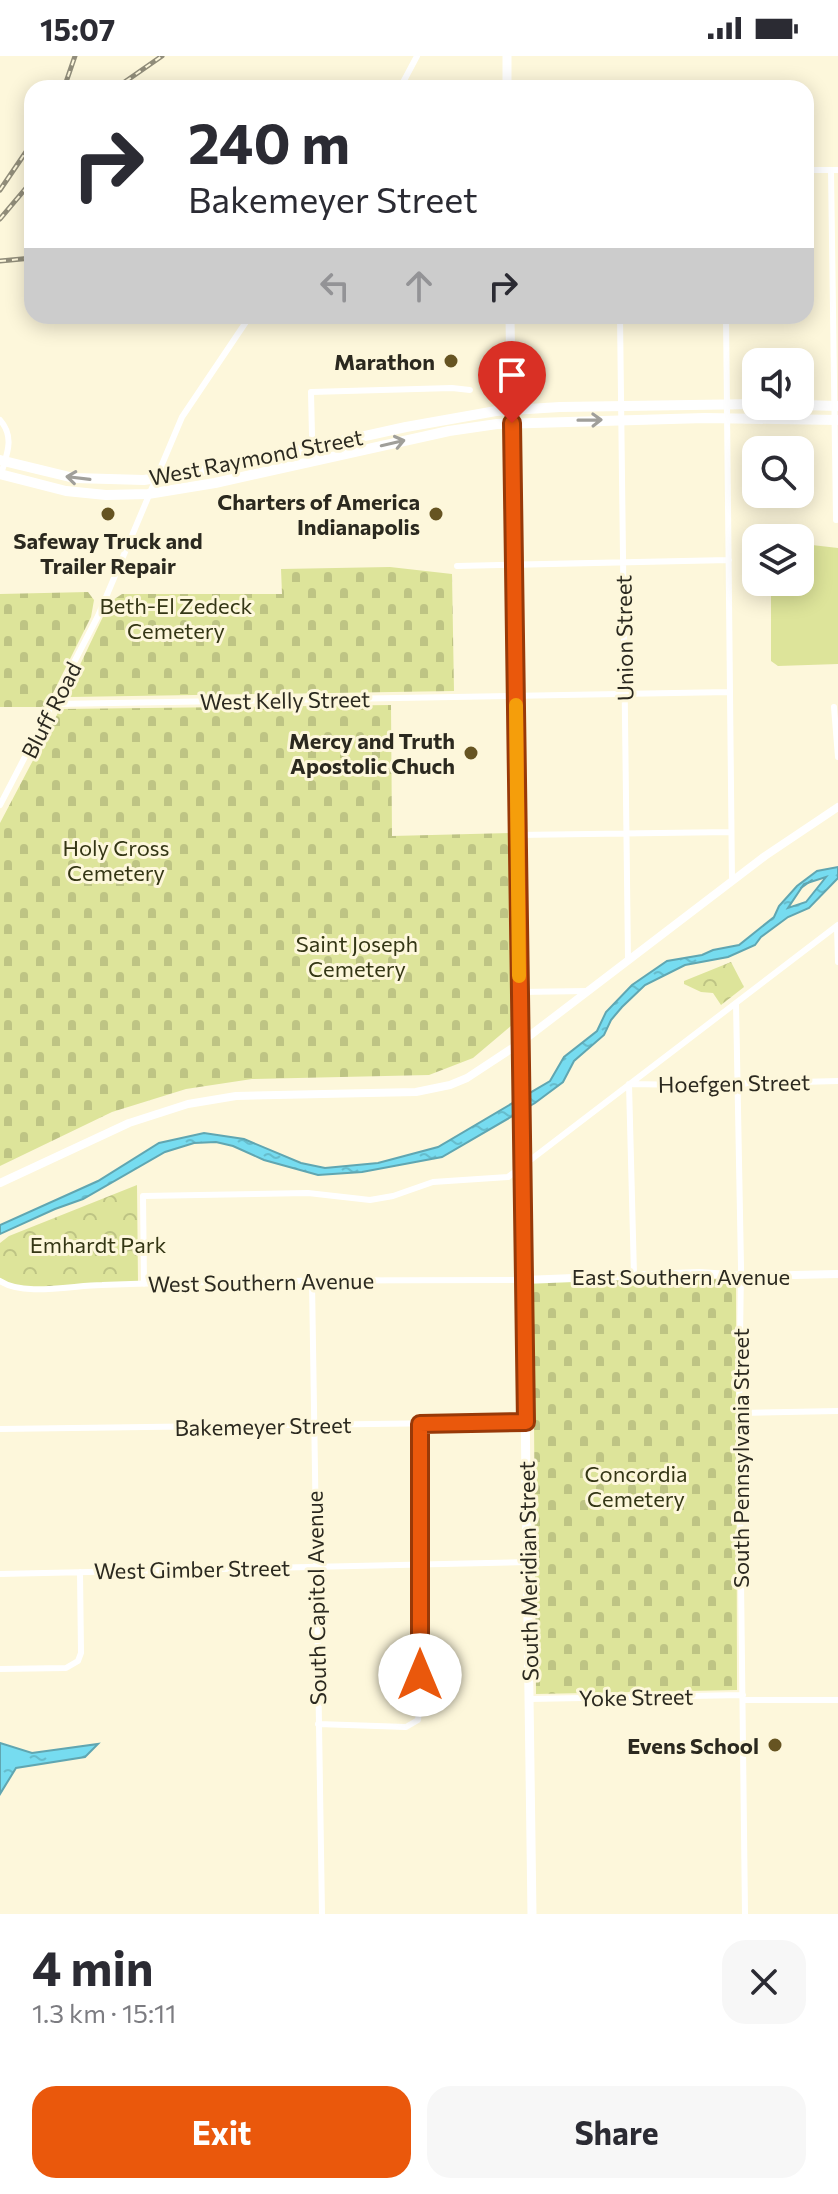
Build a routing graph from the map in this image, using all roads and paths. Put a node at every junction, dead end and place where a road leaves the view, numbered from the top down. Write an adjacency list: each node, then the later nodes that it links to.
1 (417, 56): 3 (street)
2 (507, 56): 4 (main road)
3 (404, 80)
4 (507, 80)
5 (834, 170): 15 (street)
6 (245, 324): 26 (street, Bluff Road)
7 (510, 324): 16 (main road, South Meridian Street)
8 (620, 324): 14 (street, Union Street)
9 (726, 324): 11 (street)
10 (470, 390): 22 (street)
11 (727, 404): 12 (main road, West Raymond Street); 14 (main road, West Raymond Street); 17 (street)
12 (742, 404)
13 (814, 405): 15 (main road)
14 (621, 406): 16 (main road, West Raymond Street); 19 (street, Union Street)
15 (836, 406): 20 (street)
16 (512, 410): 21 (main road, South Meridian Street); 22 (main road, West Raymond Street)
17 (727, 418): 19 (main road, West Raymond Street); 20 (main road, West Raymond Street); 29 (street)
18 (0, 420): 23 (street)
19 (621, 420): 21 (main road, West Raymond Street, one-way to 19); 30 (street, Union Street)
20 (836, 420): 28 (street)
21 (512, 423): 24 (main road, West Raymond Street, one-way to 21); 31 (main road, South Meridian Street)
22 (315, 447): 24 (street); 26 (main road, West Raymond Street)
23 (2, 460): 25 (street); 26 (main road, West Raymond Street, one-way to 23)
24 (317, 460): 27 (main road, West Raymond Street)
25 (0, 476): 27 (main road, West Raymond Street)
26 (156, 479): 27 (street, Bluff Road)
27 (148, 494): 36 (street, Bluff Road)
28 (836, 520)
29 (729, 560): 30 (street); 33 (street)
30 (623, 563): 31 (street); 34 (street, Union Street)
31 (514, 565): 32 (street); 35 (main road, South Meridian Street)
32 (457, 566)
33 (730, 692): 34 (street, West Kelly Street); 41 (street)
34 (625, 694): 35 (street, West Kelly Street); 42 (street, Union Street)
35 (516, 696): 36 (street, West Kelly Street); 43 (main road, South Meridian Street)
36 (55, 704): 39 (street, Bluff Road)
37 (834, 707): 38 (street)
38 (838, 757)
39 (0, 805)
40 (838, 807): 44 (street)
41 (731, 832): 42 (street); 44 (street)
42 (627, 833): 43 (street); 46 (street, Union Street)
43 (517, 835): 49 (main road, South Meridian Street)
44 (732, 881): 46 (street)
45 (837, 925): 47 (street); 50 (street)
46 (628, 959): 48 (street)
47 (838, 962)
48 (588, 991): 49 (street); 51 (street)
49 (519, 992): 51 (main road, South Meridian Street)
50 (736, 1003): 53 (street); 54 (street, South Pennsylvania Street)
51 (520, 1043): 55 (main road, South Meridian Street); 56 (street)
52 (838, 1081): 54 (street, Hoefgen Street)
53 (629, 1084): 54 (street, Hoefgen Street); 55 (street); 58 (street)
54 (738, 1084): 59 (street, South Pennsylvania Street)
55 (522, 1166): 60 (main road, South Meridian Street); 63 (street)
56 (0, 1183)
57 (838, 1274): 59 (street, East Southern Avenue)
58 (634, 1275): 59 (street, East Southern Avenue); 60 (street, East Southern Avenue)
59 (740, 1275): 65 (street, South Pennsylvania Street)
60 (524, 1280): 62 (street, West Southern Avenue); 66 (main road, South Meridian Street)
61 (0, 1281): 63 (street, West Southern Avenue)
62 (312, 1282): 63 (street, West Southern Avenue); 68 (street, South Capitol Avenue)
63 (144, 1284)
64 (838, 1411): 65 (street)
65 (739, 1413): 76 (street, South Pennsylvania Street)
66 (526, 1422): 67 (street, Bakemeyer Street); 70 (main road, South Meridian Street)
67 (420, 1424): 68 (street, Bakemeyer Street); 71 (street)
68 (314, 1425): 69 (street, Bakemeyer Street); 72 (street, South Capitol Avenue)
69 (0, 1429)
70 (527, 1562): 71 (street, West Gimber Street); 77 (main road, South Meridian Street)
71 (420, 1563): 72 (street, West Gimber Street); 79 (street)
72 (316, 1566): 73 (street, West Gimber Street); 79 (street, South Capitol Avenue)
73 (80, 1572): 74 (street, West Gimber Street); 75 (street)
74 (0, 1574)
75 (0, 1669)
76 (743, 1698): 77 (street, Yoke Street); 78 (street, Yoke Street); 82 (street, South Pennsylvania Street)
77 (529, 1699): 81 (main road, South Meridian Street)
78 (838, 1700)
79 (318, 1724): 80 (street, South Capitol Avenue)
80 (322, 1914)
81 (532, 1914)
82 (745, 1914)

